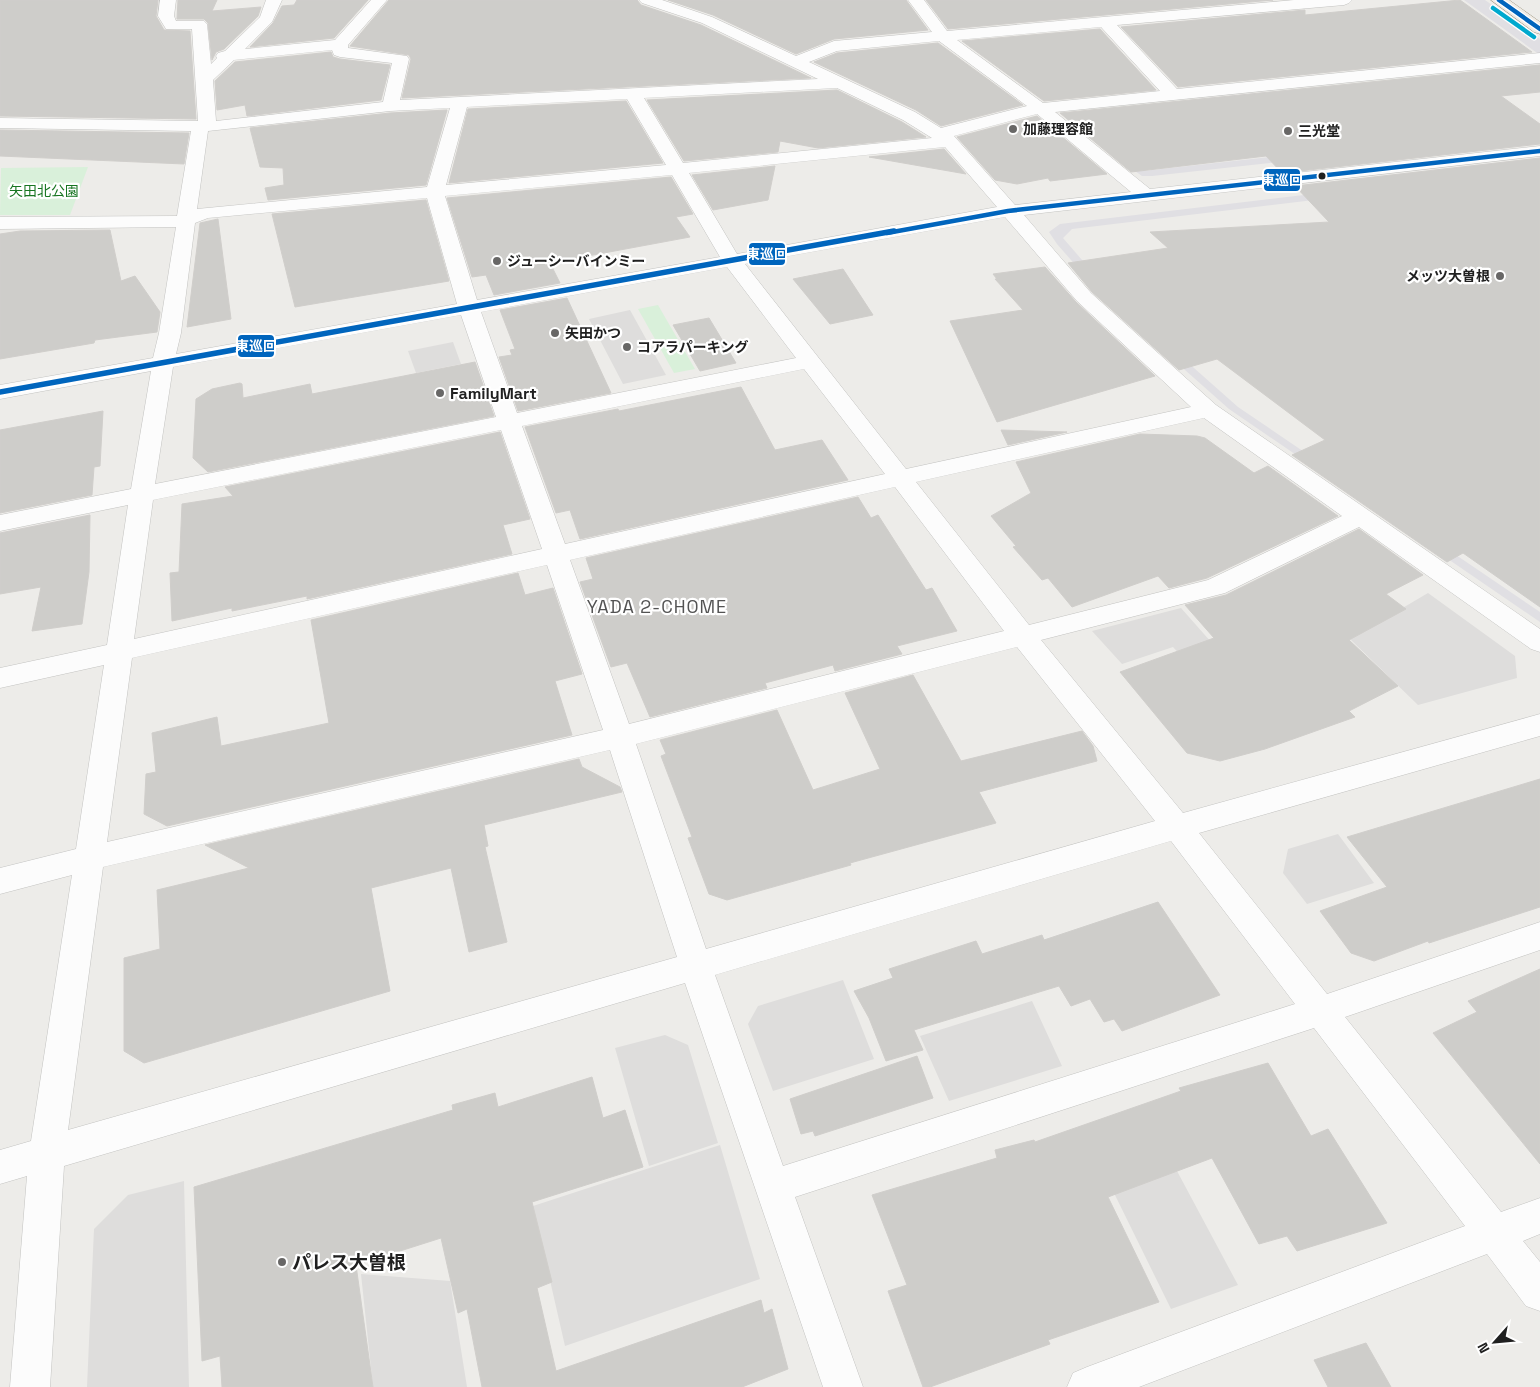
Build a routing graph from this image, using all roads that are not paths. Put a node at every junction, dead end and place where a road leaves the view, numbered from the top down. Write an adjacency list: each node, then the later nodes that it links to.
1 (168, 0): 14 (street)
2 (274, 0): 12 (street)
3 (379, 0): 11 (street)
4 (916, 0): 10 (street)
5 (1344, 0): 8 (street)
6 (1499, 0): 9 (main road)
7 (653, 1): 15 (street)
8 (1105, 22): 10 (street); 19 (street)
9 (1540, 29)
10 (943, 37): 15 (street); 22 (street)
11 (340, 44): 12 (street); 21 (street)
12 (229, 56): 14 (street); 16 (street)
13 (1540, 58): 19 (street)
14 (203, 59): 16 (street)
15 (796, 62): 17 (street)
16 (205, 79): 24 (street)
17 (842, 83): 18 (street); 25 (street)
18 (633, 94): 20 (street); 27 (street)
19 (1172, 94): 22 (street)
20 (460, 102): 21 (street); 28 (street)
21 (390, 106): 24 (street)
22 (1040, 108): 25 (street); 29 (street)
23 (0, 123): 24 (street)
24 (202, 126): 31 (street)
25 (945, 138): 27 (street); 30 (street)
26 (1540, 151): 29 (street)
27 (676, 169): 28 (street); 33 (street)
28 (435, 192): 31 (street); 34 (street)
29 (1146, 195): 30 (street)
30 (1008, 211): 33 (street); 38 (street)
31 (187, 220): 32 (street); 36 (street)
32 (0, 223)
33 (732, 261): 34 (street); 35 (street)
34 (468, 307): 36 (street); 39 (street)
35 (811, 361): 39 (street); 40 (street)
36 (163, 364): 37 (street); 41 (street)
37 (0, 392)
38 (1208, 410): 40 (street); 42 (street)
39 (507, 421): 41 (street); 44 (street)
40 (900, 478): 44 (street); 45 (street)
41 (142, 493): 43 (street); 47 (street)
42 (1360, 518): 45 (street); 46 (street)
43 (0, 523)
44 (555, 555): 47 (street); 50 (street)
45 (1022, 635): 50 (street); 51 (street)
46 (1540, 642)
47 (119, 652): 48 (street); 52 (street)
48 (0, 678)
49 (1540, 725): 51 (street)
50 (620, 737): 52 (street); 55 (street)
51 (1177, 827): 55 (street); 56 (street)
52 (90, 858): 53 (street); 57 (street)
53 (0, 881)
54 (1540, 936): 56 (street)
55 (696, 967): 57 (street); 59 (street)
56 (1319, 1011): 59 (street); 61 (street)
57 (47, 1153): 58 (street); 63 (street)
58 (0, 1167)
59 (772, 1187): 64 (street)
60 (1540, 1216): 61 (street)
61 (1495, 1234): 62 (street); 65 (street)
62 (1540, 1292)
63 (30, 1387)
64 (843, 1387)
65 (1087, 1387)

